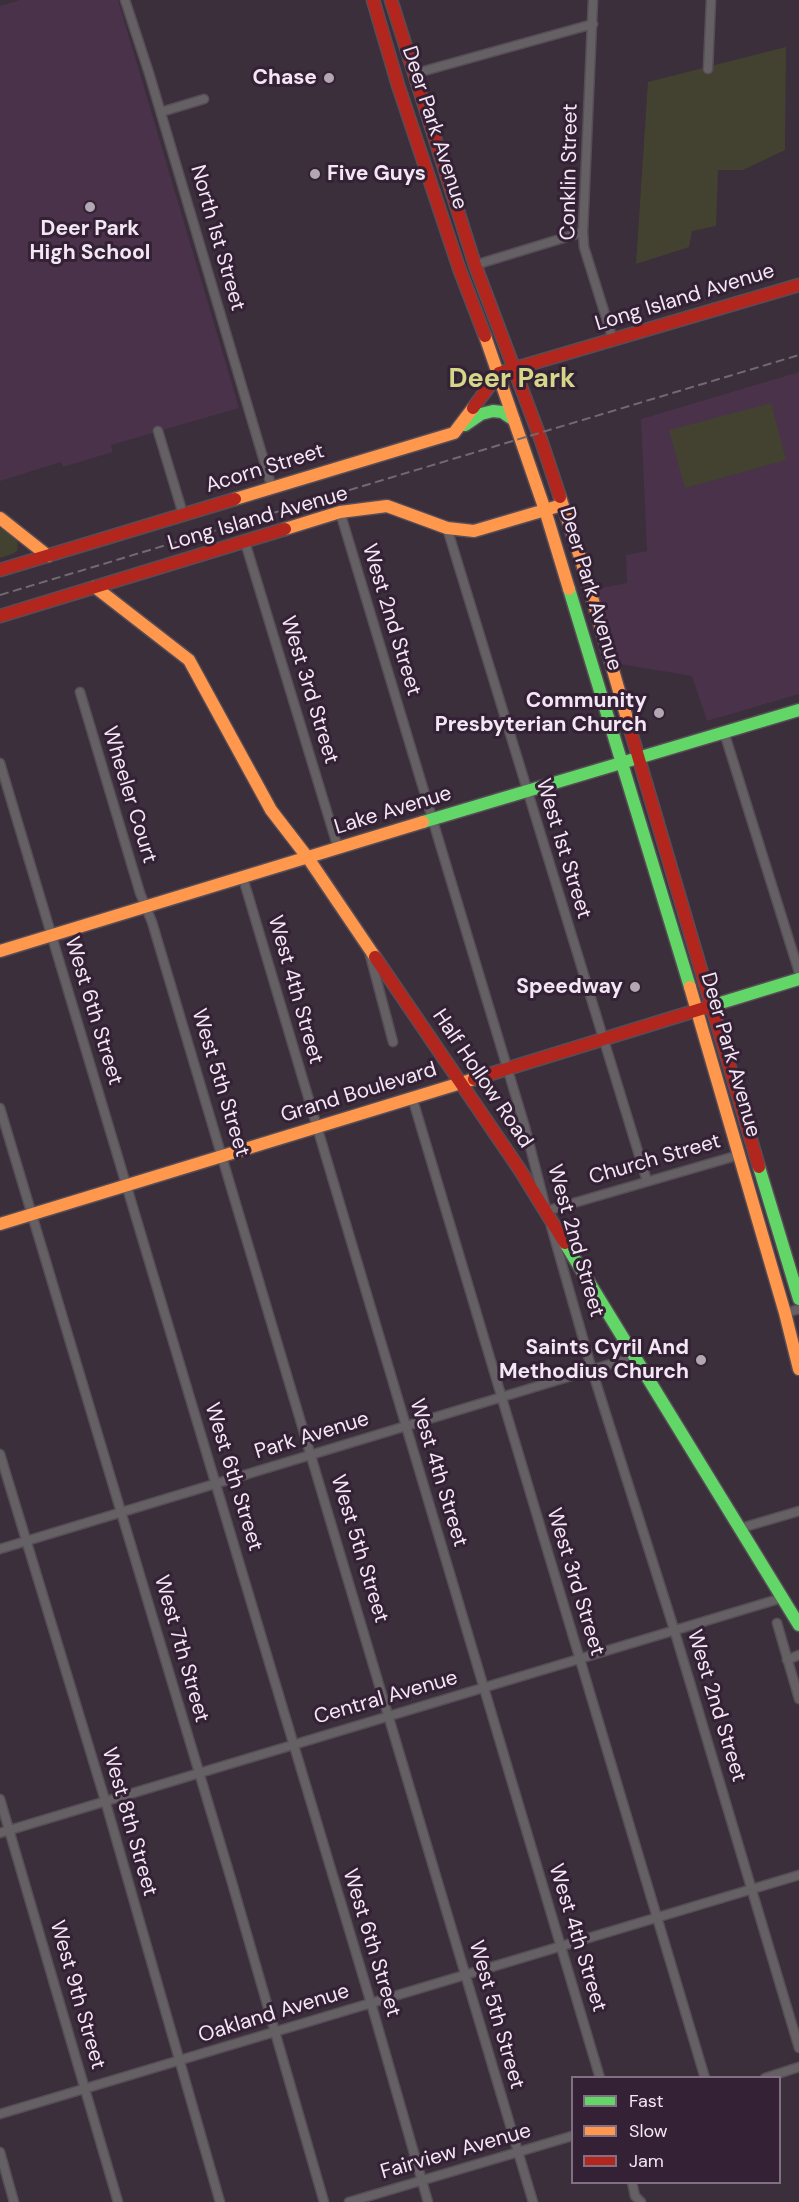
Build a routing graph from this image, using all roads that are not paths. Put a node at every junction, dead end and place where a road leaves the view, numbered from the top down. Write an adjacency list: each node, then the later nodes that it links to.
1 (125, 0): 10 (street, North 1st Street)
2 (373, 0): 11 (street, Deer Park Avenue)
3 (391, 0): 8 (street, Deer Park Avenue)
4 (593, 0): 6 (street, Conklin Street)
5 (711, 0): 7 (street)
6 (592, 24): 8 (street); 13 (street, Conklin Street)
7 (708, 69)
8 (413, 74): 12 (street, Deer Park Avenue)
9 (204, 99): 10 (street)
10 (161, 112): 22 (street, North 1st Street)
11 (419, 147): 12 (street); 18 (street, Deer Park Avenue)
12 (444, 171): 14 (street, Deer Park Avenue)
13 (583, 232): 14 (street); 16 (street, Conklin Street)
14 (475, 265): 17 (street, Deer Park Avenue)
15 (799, 285): 16 (street, Long Island Avenue)
16 (614, 340): 17 (street, Long Island Avenue)
17 (514, 369): 18 (street); 23 (street, Deer Park Avenue)
18 (499, 373): 19 (street, Deer Park Avenue); 21 (street)
19 (514, 420): 21 (street, Acorn Street); 24 (street, Deer Park Avenue)
20 (158, 431): 26 (street)
21 (454, 433): 22 (street, Acorn Street)
22 (272, 488): 26 (street, Acorn Street)
23 (562, 505): 24 (street, Long Island Avenue); 37 (street, Deer Park Avenue)
24 (545, 510): 28 (street, Long Island Avenue); 38 (street, Deer Park Avenue)
25 (340, 512): 28 (street, Long Island Avenue); 29 (street, Long Island Avenue); 41 (street, West 2nd Street)
26 (183, 514): 30 (street, Acorn Street)
27 (0, 518): 30 (street)
28 (447, 528): 40 (street, West 1st Street)
29 (246, 542): 32 (street, Long Island Avenue); 42 (street, West 3rd Street)
30 (48, 556): 31 (street, Acorn Street)
31 (0, 570)
32 (95, 587): 33 (street, Long Island Avenue); 43 (street, Half Hollow Road)
33 (0, 616)
34 (80, 692): 45 (street, Wheeler Court)
35 (799, 710): 36 (street, Lake Avenue)
36 (724, 732): 37 (street, Lake Avenue); 49 (street)
37 (640, 757): 38 (street, Lake Avenue); 51 (street, Deer Park Avenue)
38 (623, 762): 40 (street, Lake Avenue); 52 (street, Deer Park Avenue)
39 (0, 764): 46 (street, West 6th Street)
40 (526, 790): 41 (street, Lake Avenue); 53 (street, West 1st Street)
41 (432, 819): 42 (street, Lake Avenue); 55 (street, West 2nd Street)
42 (338, 848): 43 (street, Lake Avenue)
43 (309, 858): 44 (street, Lake Avenue); 47 (street, Half Hollow Road)
44 (243, 878): 45 (street, Lake Avenue); 59 (street, West 4th Street)
45 (146, 907): 46 (street, Lake Avenue); 61 (street, West 5th Street)
46 (51, 934): 48 (street, Lake Avenue); 63 (street, West 6th Street)
47 (369, 949): 54 (street); 56 (street, Half Hollow Road)
48 (0, 951)
49 (799, 972)
50 (799, 979): 51 (street, Grand Boulevard)
51 (711, 1006): 52 (street, Grand Boulevard); 67 (street, Deer Park Avenue)
52 (696, 1011): 53 (street, Grand Boulevard); 60 (street, Deer Park Avenue)
53 (602, 1039): 55 (street, Grand Boulevard); 62 (street, West 1st Street)
54 (393, 1042)
55 (507, 1068): 56 (street, Grand Boulevard); 64 (street, West 2nd Street)
56 (460, 1082): 57 (street, Grand Boulevard); 64 (street, Half Hollow Road)
57 (412, 1097): 59 (street, Grand Boulevard); 73 (street, West 3rd Street)
58 (0, 1108): 65 (street, West 7th Street)
59 (317, 1127): 61 (street, Grand Boulevard); 74 (street, West 4th Street)
60 (739, 1155): 62 (street, Church Street); 69 (street, Deer Park Avenue)
61 (223, 1156): 63 (street, Grand Boulevard); 76 (street, West 5th Street)
62 (647, 1180): 64 (street, Church Street)
63 (127, 1185): 65 (street, Grand Boulevard); 77 (street, West 6th Street)
64 (546, 1211): 70 (street, Half Hollow Road); 72 (street, West 2nd Street)
65 (32, 1214): 66 (street, Grand Boulevard); 79 (street, West 7th Street)
66 (0, 1224)
67 (799, 1299)
68 (799, 1309): 69 (street)
69 (785, 1313): 71 (street, Deer Park Avenue)
70 (634, 1357): 72 (street, Park Avenue); 80 (street, Half Hollow Road)
71 (799, 1369)
72 (592, 1370): 73 (street, Park Avenue); 86 (street, West 2nd Street)
73 (501, 1398): 74 (street, Park Avenue); 88 (street, West 3rd Street)
74 (405, 1427): 76 (street, Park Avenue); 90 (street, West 4th Street)
75 (0, 1454): 81 (street, West 8th Street)
76 (312, 1455): 77 (street, Park Avenue); 92 (street, West 5th Street)
77 (216, 1485): 79 (street, Park Avenue); 93 (street, West 6th Street)
78 (799, 1511): 80 (street)
79 (122, 1512): 81 (street, Park Avenue); 94 (street, West 7th Street)
80 (741, 1528): 83 (street, Half Hollow Road)
81 (26, 1542): 82 (street, Park Avenue); 96 (street, West 8th Street)
82 (0, 1549)
83 (782, 1598): 85 (street, Half Hollow Road); 86 (street, Central Avenue)
84 (777, 1623): 89 (street)
85 (799, 1625)
86 (674, 1629): 88 (street, Central Avenue); 100 (street, West 2nd Street)
87 (799, 1654): 89 (street)
88 (579, 1658): 90 (street, Central Avenue); 101 (street, West 3rd Street)
89 (788, 1660): 91 (street)
90 (484, 1688): 92 (street, Central Avenue); 102 (street, West 4th Street)
91 (799, 1699)
92 (390, 1716): 93 (street, Central Avenue); 103 (street, West 5th Street)
93 (293, 1744): 94 (street, Central Avenue); 104 (street, West 6th Street)
94 (199, 1772): 96 (street, Central Avenue); 105 (street, West 7th Street)
95 (0, 1799): 97 (street, West 9th Street)
96 (105, 1800): 97 (street, Central Avenue); 107 (street, West 8th Street)
97 (9, 1830): 98 (street, Central Avenue); 112 (street, West 9th Street)
98 (0, 1833)
99 (799, 1875): 100 (street, Oakland Avenue)
100 (751, 1889): 101 (street, Oakland Avenue); 106 (street, West 2nd Street)
101 (656, 1918): 102 (street, Oakland Avenue); 110 (street, West 3rd Street)
102 (560, 1946): 103 (street, Oakland Avenue); 109 (street, West 4th Street)
103 (465, 1974): 104 (street, Oakland Avenue); 116 (street, West 5th Street)
104 (370, 2003): 105 (street, Oakland Avenue); 117 (street, West 6th Street)
105 (276, 2032): 107 (street, Oakland Avenue); 122 (street, West 7th Street)
106 (799, 2048)
107 (180, 2061): 112 (street, Oakland Avenue); 121 (street, West 8th Street)
108 (799, 2067): 111 (street)
109 (599, 2076)
110 (704, 2076)
111 (771, 2076)
112 (85, 2088): 113 (street, Oakland Avenue); 120 (street, West 9th Street)
113 (0, 2114)
114 (571, 2137): 116 (street, Fairview Avenue)
115 (0, 2152): 119 (street)
116 (518, 2152): 117 (street, Fairview Avenue); 125 (street, West 5th Street)
117 (421, 2181): 123 (street, Fairview Avenue); 124 (street, West 6th Street)
118 (632, 2184): 126 (street)
119 (14, 2202)
120 (118, 2202)
121 (220, 2202)
122 (324, 2202)
123 (349, 2202)
124 (428, 2202)
125 (533, 2202)
126 (641, 2202)

